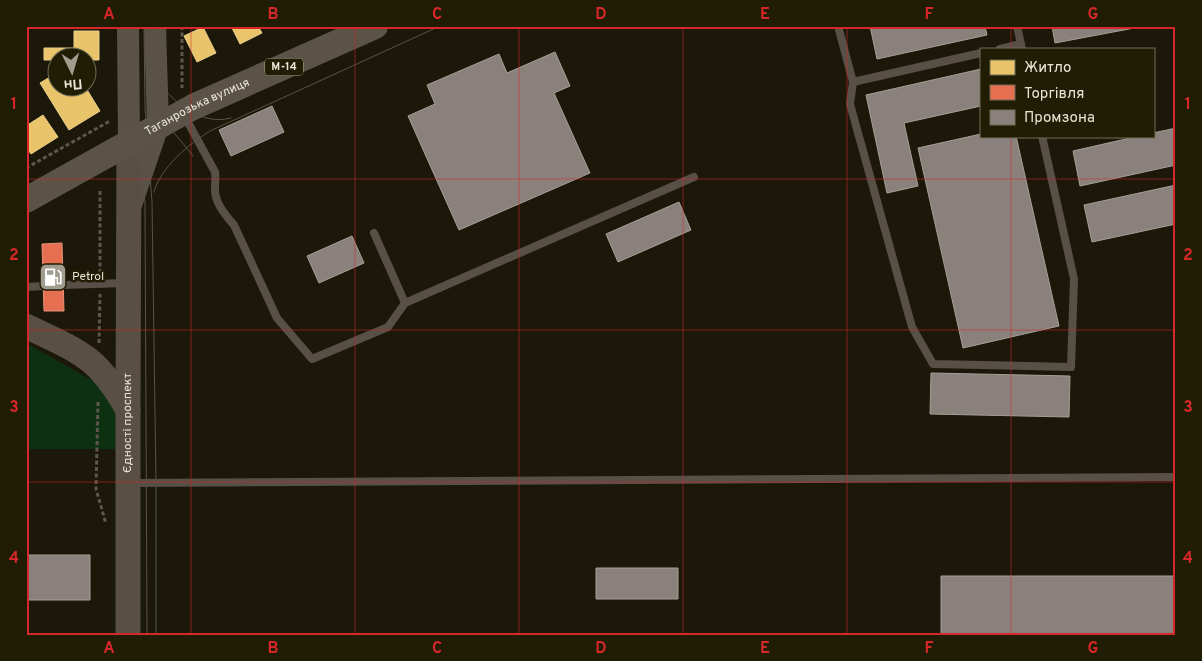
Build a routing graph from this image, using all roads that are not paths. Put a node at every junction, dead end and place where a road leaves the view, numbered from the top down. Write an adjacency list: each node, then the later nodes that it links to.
1 (128, 26): 13 (main road, Єдності проспект)
2 (155, 26): 11 (main road, Єдності проспект)
3 (375, 26): 10 (highway, Таганрозька вулиця / М-14)
4 (838, 26): 9 (lane)
5 (1017, 26): 6 (lane)
6 (1021, 46): 7 (lane)
7 (1007, 48)
8 (980, 53): 9 (lane)
9 (853, 82): 12 (lane)
10 (183, 102): 11 (highway, Таганрозька вулиця / М-14); 22 (lane)
11 (158, 126): 13 (highway, Таганрозька вулиця / М-14); 16 (main road, Єдності проспект)
12 (1042, 138)
13 (130, 142): 15 (highway, Таганрозька вулиця / М-14); 16 (main road, Єдності проспект)
14 (694, 176): 22 (lane)
15 (26, 200)
16 (129, 210): 18 (main road, Єдності проспект)
17 (374, 233): 22 (lane)
18 (129, 283): 19 (lane); 24 (main road, Єдності проспект)
19 (63, 285)
20 (43, 286): 21 (lane)
21 (26, 287)
22 (405, 303)
23 (26, 326): 24 (main road)
24 (128, 410): 26 (main road, Єдності проспект)
25 (1176, 476): 26 (lane)
26 (128, 483): 27 (main road, Єдності проспект)
27 (128, 635)

